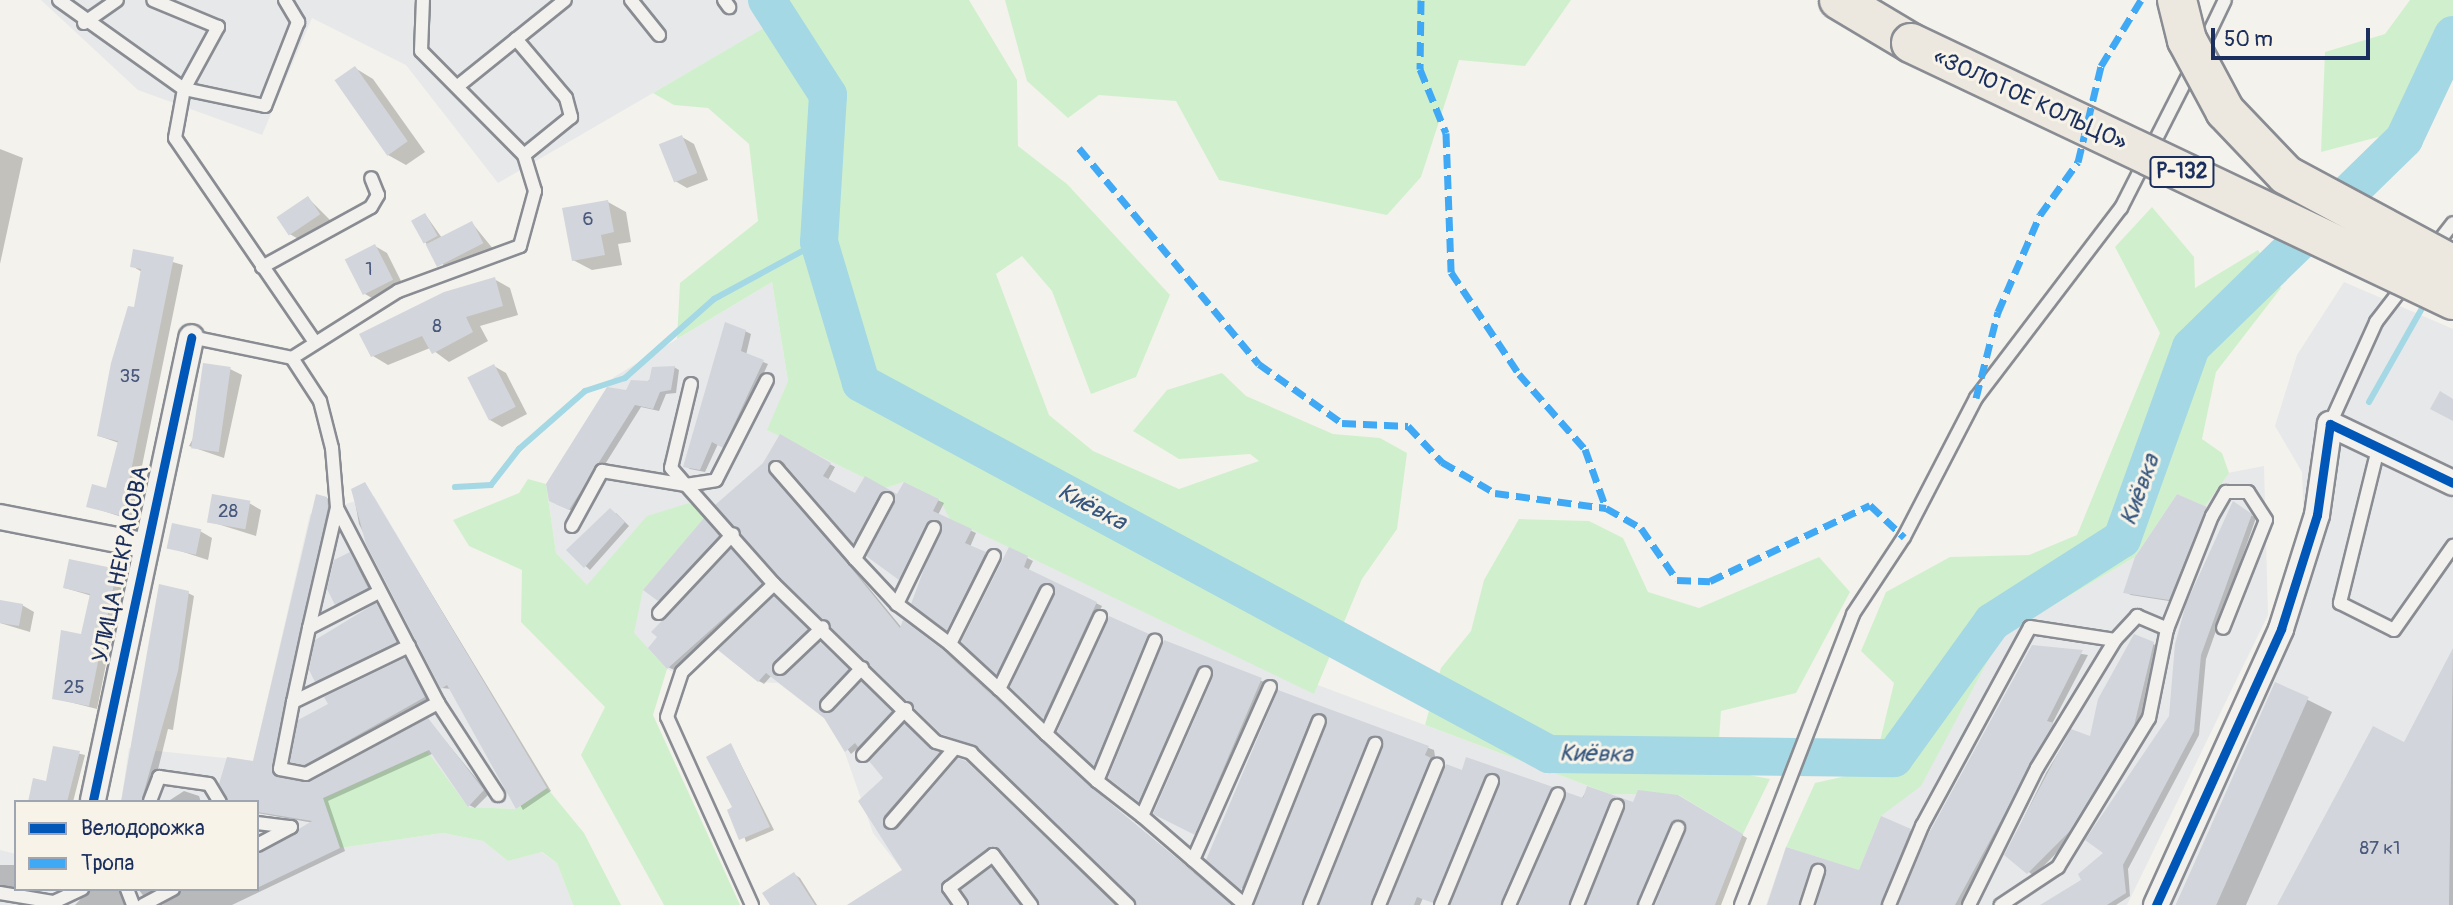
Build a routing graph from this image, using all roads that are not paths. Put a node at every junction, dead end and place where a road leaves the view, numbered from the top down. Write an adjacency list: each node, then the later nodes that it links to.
1 (59, 0): 11 (lane)
2 (117, 0): 11 (lane)
3 (153, 0): 15 (lane)
4 (285, 0): 15 (lane)
5 (423, 0): 14 (lane)
6 (565, 0): 13 (lane)
7 (631, 0): 12 (lane)
8 (1839, 0): 21 (highway, «ЗОЛОТОЕ КОЛЬЦО» / Р-132, bridge)
9 (2178, 0): 19 (highway, bridge)
10 (2225, 0): 101 (lane)
11 (84, 23): 15 (lane)
12 (659, 35)
13 (516, 39): 14 (lane); 16 (lane)
14 (458, 86): 16 (lane)
15 (184, 89): 20 (lane)
16 (524, 155): 23 (lane)
17 (371, 178): 20 (lane)
18 (2453, 223): 27 (lane)
19 (2453, 265)
20 (262, 267): 23 (lane)
21 (2453, 300)
22 (191, 337): 24 (lane); 38 (street, УЛИЦА НЕКРАСОВА)
23 (314, 341): 24 (lane)
24 (292, 358): 33 (lane)
25 (767, 380): 31 (lane)
26 (691, 384): 31 (lane)
27 (2330, 424): 28 (street); 106 (street)
28 (2380, 443): 30 (street); 39 (lane)
29 (776, 468): 41 (lane)
30 (2453, 483)
31 (686, 485): 35 (lane); 37 (lane)
32 (887, 499): 41 (lane)
33 (337, 508): 44 (lane); 49 (lane)
34 (0, 517): 38 (street)
35 (572, 526)
36 (934, 528): 45 (lane)
37 (733, 534): 42 (lane); 46 (lane)
38 (143, 545): 75 (street, УЛИЦА НЕКРАСОВА)
39 (2453, 546)
40 (994, 556): 54 (lane)
41 (855, 559): 45 (lane)
42 (774, 584): 48 (lane); 91 (lane)
43 (1047, 591): 60 (lane)
44 (377, 593): 49 (lane); 55 (lane)
45 (897, 604): 54 (lane)
46 (659, 613)
47 (1100, 617): 66 (lane)
48 (823, 627): 56 (lane); 57 (lane)
49 (309, 628): 61 (lane)
50 (2223, 628): 51 (lane)
51 (2167, 629): 53 (lane); 105 (lane)
52 (1155, 640): 71 (lane)
53 (2115, 640): 103 (lane); 104 (lane)
54 (950, 644): 60 (lane)
55 (409, 646): 61 (lane); 62 (lane)
56 (780, 668)
57 (862, 668): 63 (lane); 64 (lane)
58 (1205, 673): 79 (lane)
59 (1270, 687): 84 (lane)
60 (999, 689): 66 (lane)
61 (293, 702): 62 (lane)
62 (438, 704): 74 (lane)
63 (827, 705)
64 (905, 709): 68 (lane); 69 (lane)
65 (1319, 721): 84 (lane)
66 (1046, 734): 71 (lane)
67 (1375, 744): 95 (lane)
68 (954, 749): 80 (lane); 94 (lane)
69 (863, 755)
70 (1437, 764): 96 (lane)
71 (1097, 781): 79 (lane)
72 (1492, 781): 97 (lane)
73 (1558, 794): 98 (lane)
74 (498, 795)
75 (93, 800)
76 (150, 800): 77 (lane)
77 (219, 800)
78 (1617, 806): 99 (lane)
79 (1142, 816): 84 (lane)
80 (891, 822)
81 (259, 823): 83 (lane)
82 (1678, 828): 100 (lane)
83 (259, 844)
84 (1193, 860)
85 (1818, 871): 102 (lane)
86 (78, 891): 89 (lane)
87 (169, 891): 90 (lane)
88 (0, 893): 89 (lane)
89 (54, 904)
90 (143, 905)
91 (752, 905)
92 (961, 905): 93 (lane)
93 (1031, 905)
94 (1128, 905)
95 (1310, 905)
96 (1379, 905)
97 (1441, 905)
98 (1509, 905)
99 (1577, 905)
100 (1645, 905)
101 (1741, 905)
102 (1807, 905)
103 (1889, 905)
104 (1969, 905)
105 (2001, 905)
106 (2157, 905)

